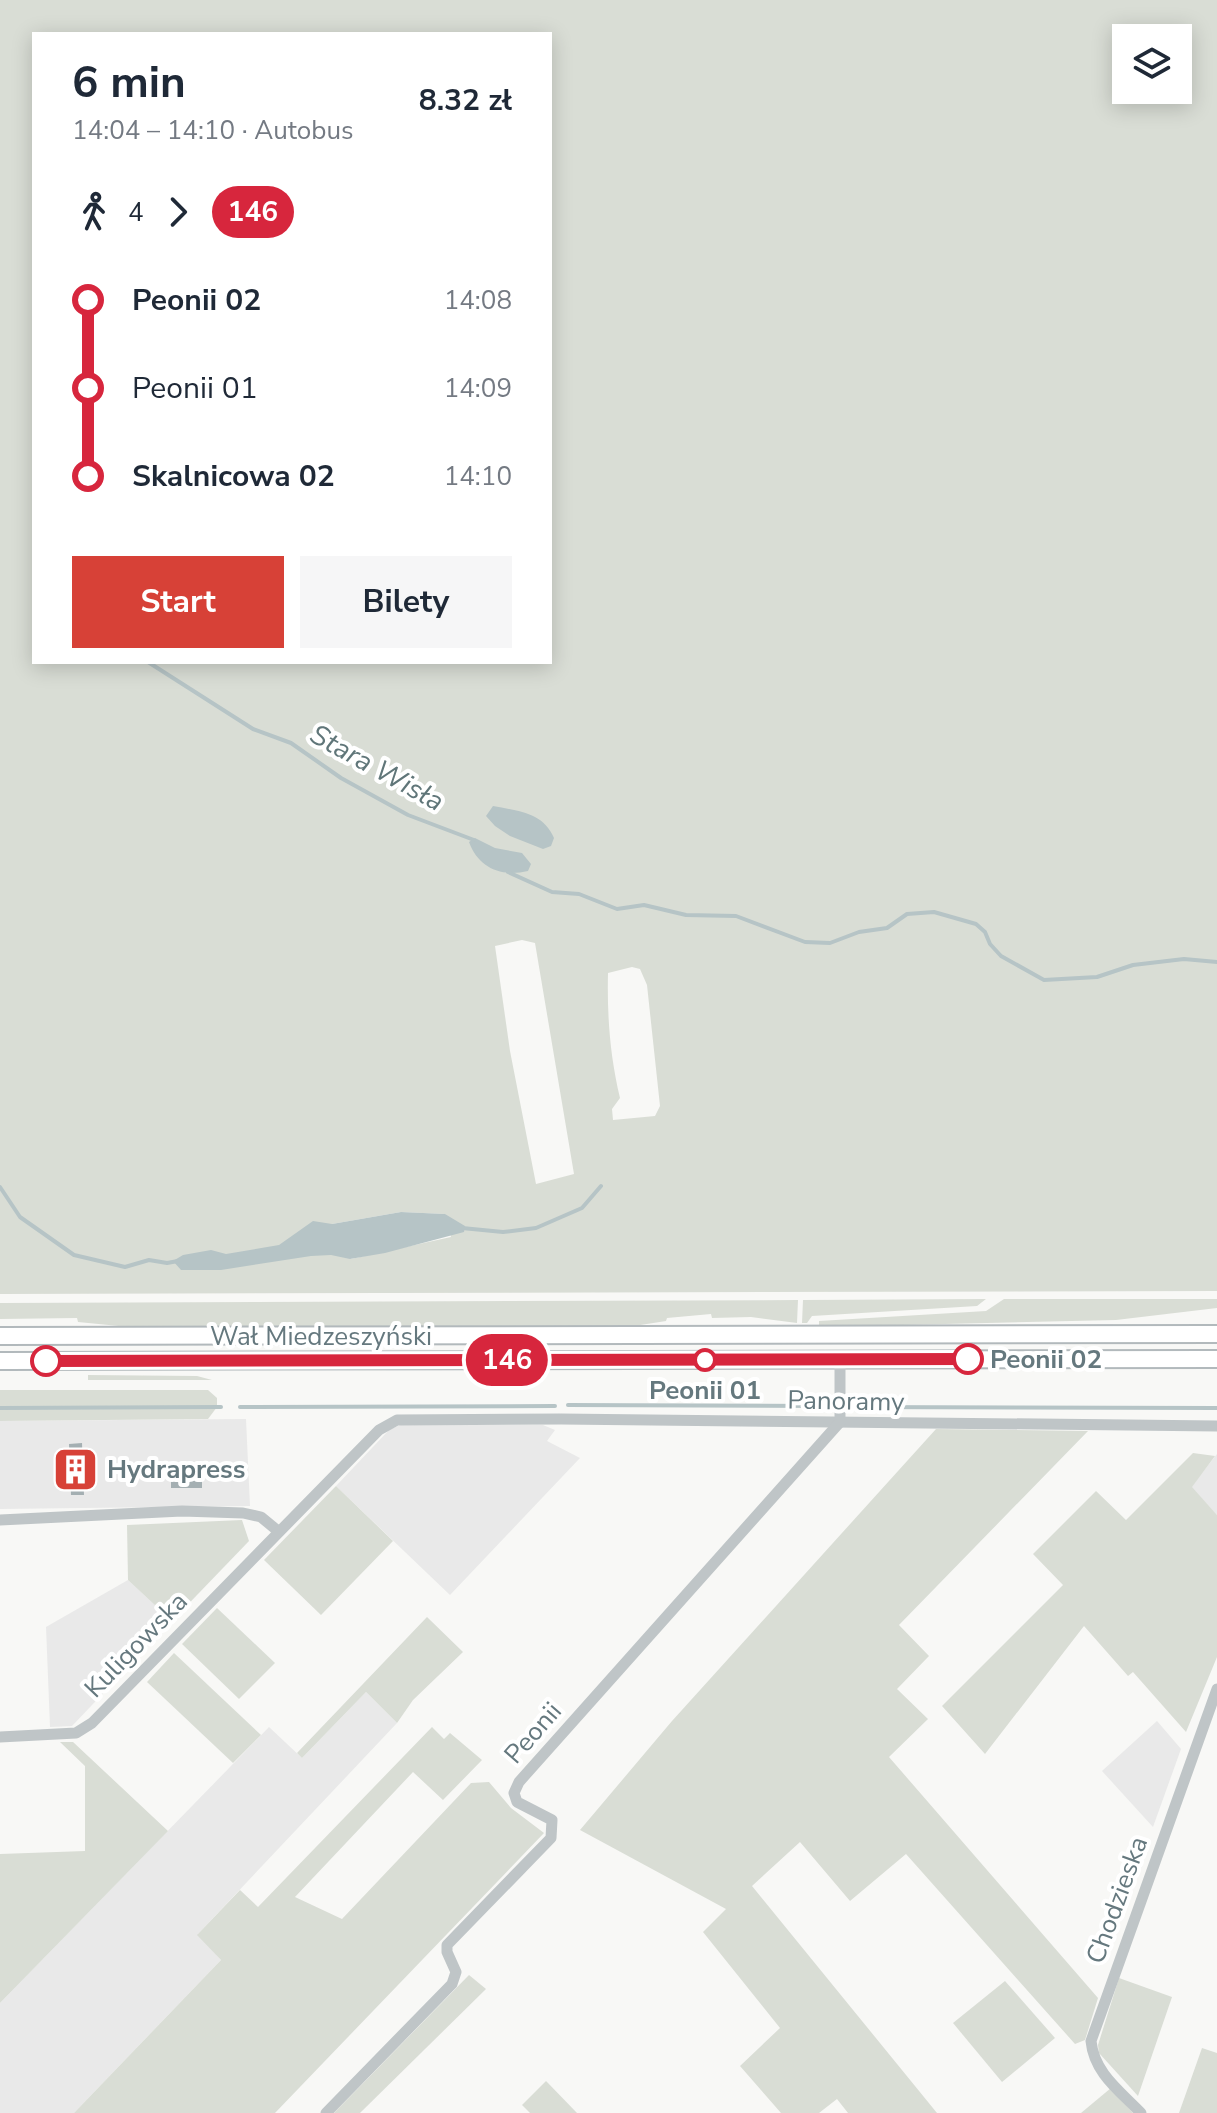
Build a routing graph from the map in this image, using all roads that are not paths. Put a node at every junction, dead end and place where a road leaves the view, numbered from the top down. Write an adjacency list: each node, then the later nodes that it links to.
1 (1217, 1334): 2 (main road, Wał Miedzeszyński)
2 (0, 1336)
3 (1217, 1359): 4 (main road, Wał Miedzeszyński)
4 (840, 1360): 5 (main road, Wał Miedzeszyński); 6 (street)
5 (0, 1361)
6 (840, 1422): 7 (street, Panoramy); 9 (street, Panoramy); 12 (street, Peonii)
7 (1217, 1426)
8 (0, 1520): 9 (street)
9 (278, 1531): 11 (street, Kuligowska)
10 (1217, 1689): 13 (street, Chodzieska)
11 (0, 1737)
12 (326, 2113)
13 (1141, 2113)

